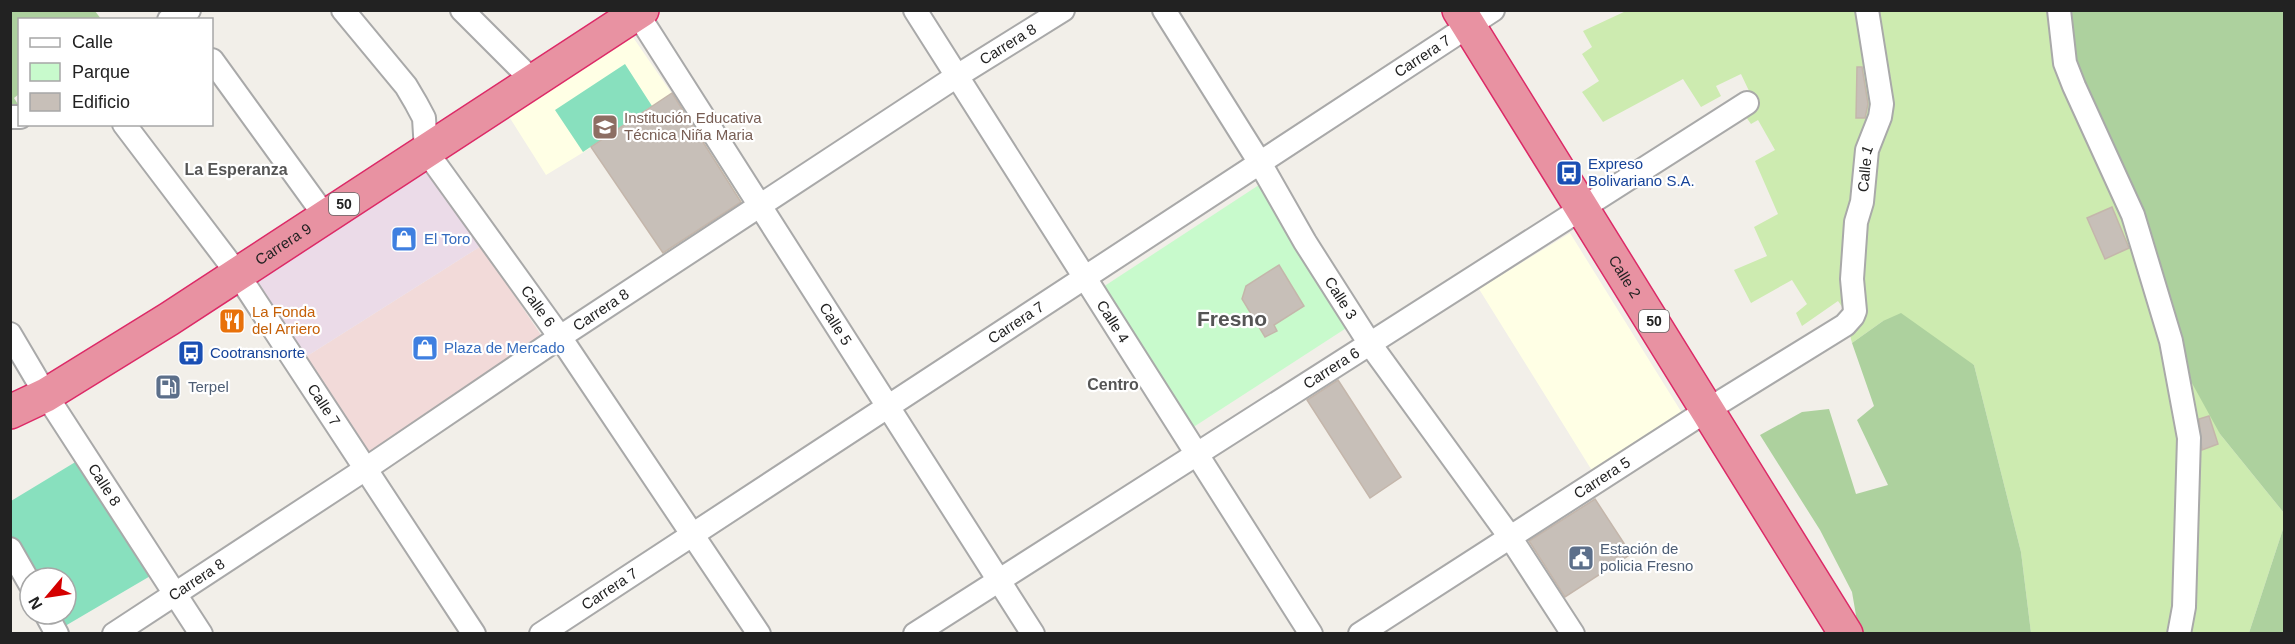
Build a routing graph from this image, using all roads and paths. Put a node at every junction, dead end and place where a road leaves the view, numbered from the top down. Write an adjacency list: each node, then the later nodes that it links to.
1 (343, 10): 15 (street)
2 (462, 10): 12 (street)
3 (915, 10): 11 (street, Calle 4)
4 (1063, 10): 11 (street, Carrera 8)
5 (1164, 10): 16 (street, Calle 3)
6 (1868, 10): 23 (street, Calle 1)
7 (2059, 10): 50 (street)
8 (639, 12): 12 (highway, Carrera 9 / 50); 17 (street, Calle 5)
9 (1474, 16): 16 (street, Carrera 7); 18 (highway, Calle 2 / 50)
10 (213, 61): 19 (street)
11 (957, 76): 17 (street, Carrera 8); 21 (street, Calle 4)
12 (533, 81): 15 (highway, Carrera 9 / 50)
13 (1747, 104): 18 (street, Carrera 6)
14 (126, 126): 20 (street, Calle 7)
15 (426, 151): 19 (highway, Carrera 9 / 50); 25 (street, Calle 6)
16 (1260, 163): 21 (street, Carrera 7); 26 (street, Calle 3)
17 (761, 207): 25 (street, Carrera 8); 28 (street, Calle 5)
18 (1583, 208): 26 (street, Carrera 6); 29 (highway, Calle 2 / 50)
19 (325, 216): 20 (highway, Carrera 9 / 50)
20 (237, 273): 27 (highway, Carrera 9 / 50); 32 (street, Calle 7)
21 (1085, 278): 28 (street, Carrera 7); 31 (street, Calle 4)
22 (10, 314): 27 (street, Calle 8)
23 (1845, 326): 29 (street, Carrera 5)
24 (10, 334): 27 (street, Calle 8)
25 (560, 337): 32 (street, Carrera 8); 33 (street, Calle 6)
26 (1370, 344): 31 (street, Carrera 6); 34 (street, Calle 3)
27 (51, 392): 30 (highway, Carrera 9 / 50); 38 (street, Calle 8)
28 (888, 406): 33 (street, Carrera 7); 37 (street, Calle 5)
29 (1709, 409): 34 (street, Carrera 5); 49 (highway, Calle 2 / 50)
30 (10, 412)
31 (1197, 454): 37 (street, Carrera 6); 46 (street, Calle 4)
32 (367, 468): 38 (street, Carrera 8); 41 (street, Calle 7)
33 (694, 533): 42 (street, Carrera 7); 43 (street, Calle 6)
34 (1510, 537): 47 (street, Carrera 5); 48 (street, Calle 3)
35 (10, 549): 36 (street)
36 (20, 566)
37 (999, 580): 44 (street, Carrera 6); 45 (street, Calle 5)
38 (179, 591): 39 (street, Carrera 8); 40 (street, Calle 8)
39 (114, 633)
40 (201, 633)
41 (474, 633)
42 (541, 633)
43 (759, 633)
44 (915, 633)
45 (1033, 633)
46 (1311, 633)
47 (1360, 633)
48 (1573, 633)
49 (1846, 633)
50 (2179, 633)

